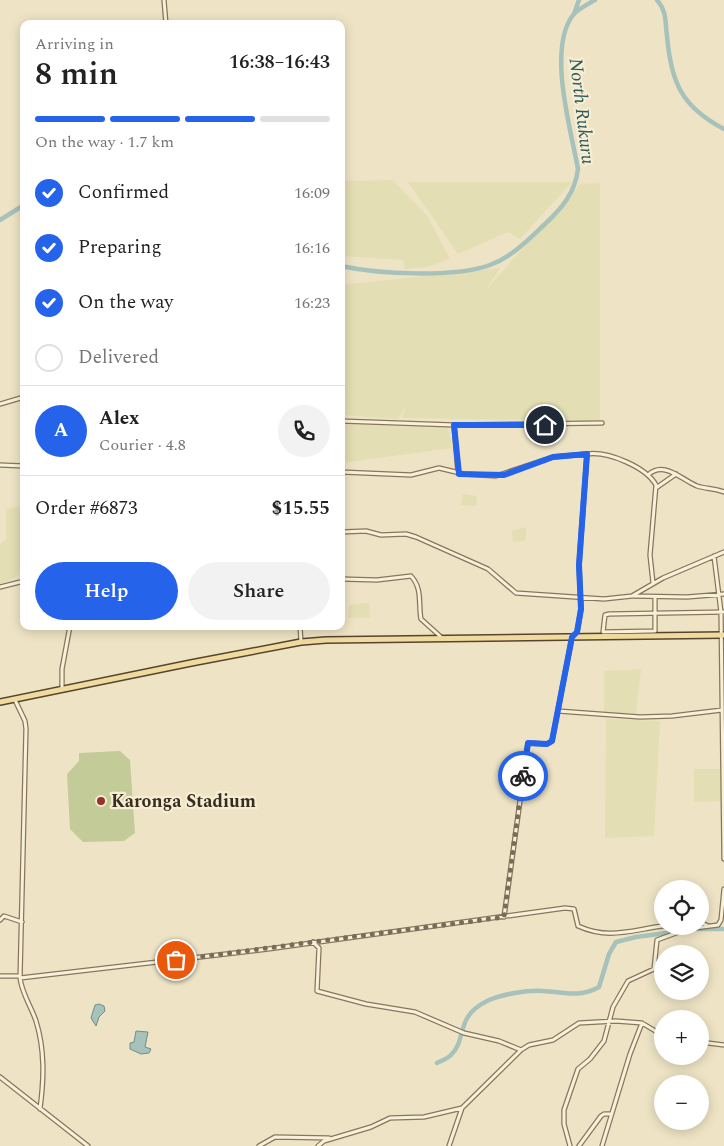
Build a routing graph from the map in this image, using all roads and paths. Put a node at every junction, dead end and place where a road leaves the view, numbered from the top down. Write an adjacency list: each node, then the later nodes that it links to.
1 (164, 0): 2 (street)
2 (166, 20)
3 (20, 398): 4 (street)
4 (0, 404)
5 (345, 421): 7 (street)
6 (602, 423): 7 (street)
7 (454, 425): 12 (street)
8 (587, 454): 12 (street); 14 (street); 27 (street)
9 (0, 465): 10 (street)
10 (20, 466)
11 (345, 472): 12 (street)
12 (458, 473)
13 (676, 474): 14 (street); 15 (street); 16 (street)
14 (648, 475): 15 (street)
15 (656, 488): 22 (street)
16 (724, 492)
17 (345, 532): 27 (street)
18 (724, 552): 19 (street)
19 (714, 556): 22 (street); 26 (street)
20 (345, 579): 36 (street)
21 (20, 583): 23 (street)
22 (653, 583): 25 (street)
23 (0, 587)
24 (724, 594): 26 (street)
25 (632, 596): 27 (street); 28 (street)
26 (720, 596): 28 (street); 29 (street)
27 (580, 597): 35 (street)
28 (654, 597): 30 (street)
29 (722, 612): 30 (street); 34 (street)
30 (655, 614): 33 (street); 33 (street)
31 (69, 630): 38 (street)
32 (300, 630): 37 (street)
33 (656, 633): 34 (main road); 35 (main road)
34 (722, 635): 39 (street)
35 (572, 637): 36 (main road); 43 (street)
36 (441, 638): 37 (main road)
37 (301, 642): 38 (main road)
38 (62, 689): 40 (main road)
39 (723, 689): 42 (street)
40 (14, 699): 41 (main road); 50 (street)
41 (0, 702)
42 (722, 710): 43 (street); 44 (street)
43 (558, 711): 48 (street)
44 (723, 736): 45 (street)
45 (723, 785): 46 (street)
46 (724, 859)
47 (724, 889): 51 (street)
48 (504, 917): 52 (street); 54 (street)
49 (0, 920): 50 (street)
50 (22, 922): 56 (street)
51 (709, 926)
52 (654, 928)
53 (669, 935): 57 (street)
54 (313, 942): 56 (street); 62 (street)
55 (0, 976): 56 (street)
56 (20, 977): 65 (street)
57 (609, 1021): 58 (street); 62 (street); 72 (street)
58 (642, 1023): 59 (street); 66 (street)
59 (654, 1030)
60 (709, 1043): 61 (street)
61 (724, 1045)
62 (521, 1050): 64 (street)
63 (0, 1077): 65 (street)
64 (462, 1108): 67 (street); 71 (street)
65 (40, 1109): 68 (street)
66 (611, 1114): 73 (street); 74 (street)
67 (332, 1138): 69 (street); 70 (street)
68 (88, 1146)
69 (259, 1146)
70 (318, 1146)
71 (449, 1146)
72 (570, 1146)
73 (579, 1146)
74 (602, 1146)

